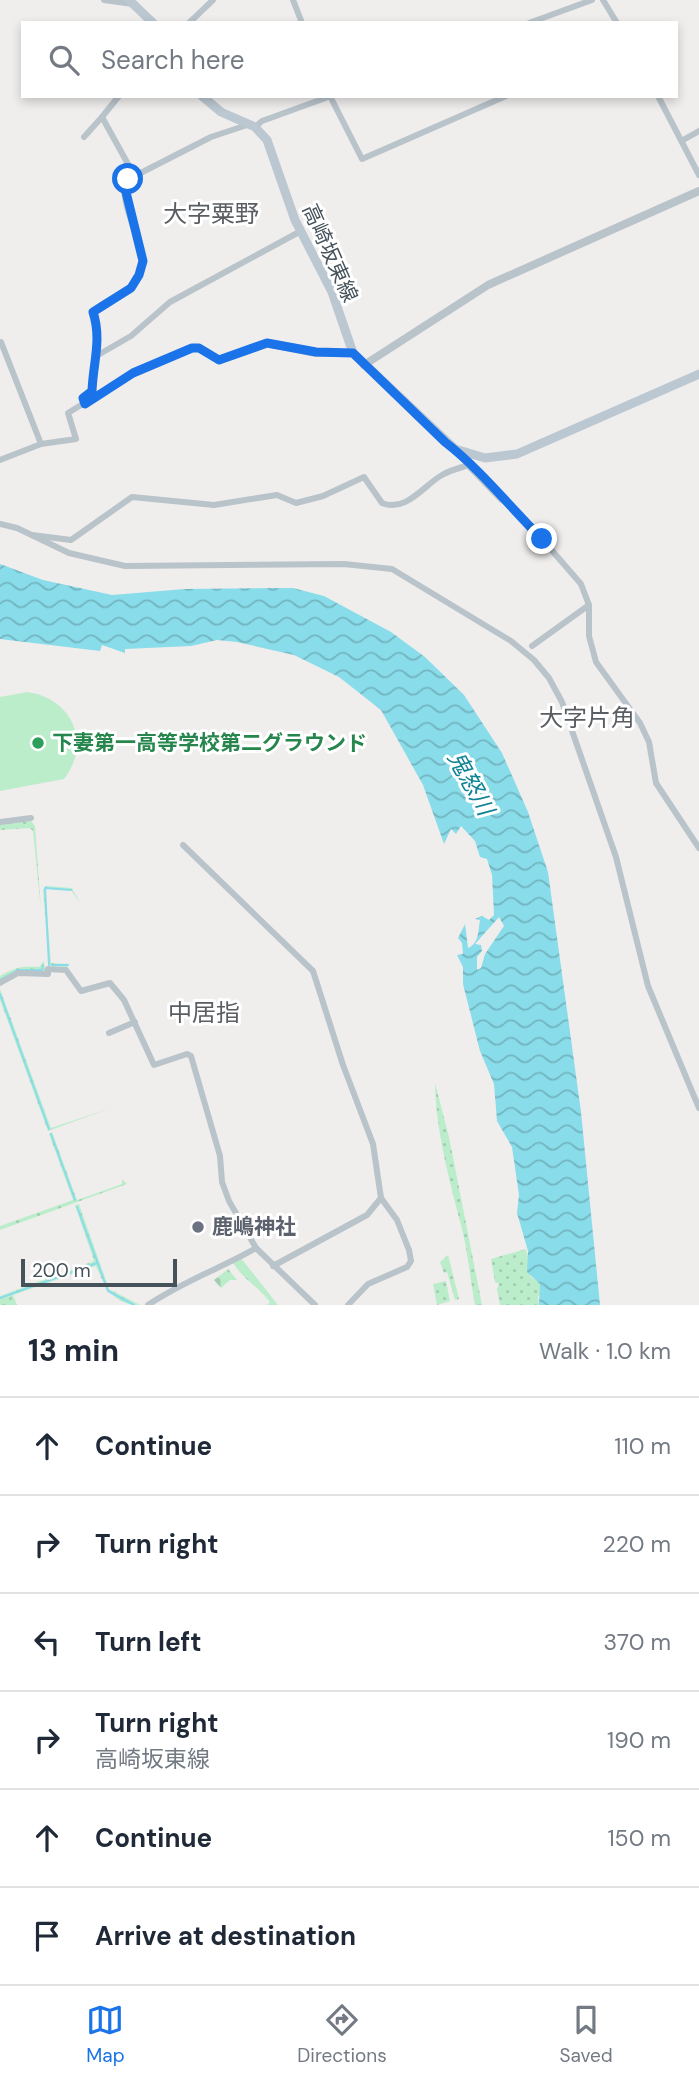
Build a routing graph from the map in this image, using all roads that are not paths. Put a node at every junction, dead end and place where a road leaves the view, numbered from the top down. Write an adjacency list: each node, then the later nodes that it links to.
1 (104, 0): 6 (street)
2 (213, 0): 8 (street)
3 (293, 0): 9 (street)
4 (592, 0): 10 (street)
5 (603, 0): 11 (street)
6 (132, 2): 7 (main road)
7 (151, 21)
8 (191, 21)
9 (301, 21)
10 (534, 21)
11 (616, 21)
12 (117, 98): 18 (street)
13 (204, 98): 19 (main road)
14 (325, 98): 19 (street)
15 (332, 98): 16 (street)
16 (501, 98)
17 (659, 98): 22 (street)
18 (102, 117): 21 (street); 23 (street)
19 (253, 125): 23 (street); 26 (main road, 高崎坂東線)
20 (699, 131): 22 (street)
21 (84, 137)
22 (683, 140): 24 (street)
23 (134, 175): 29 (street)
24 (699, 175)
25 (699, 191): 31 (street)
26 (301, 231): 28 (main road, 高崎坂東線); 29 (street)
27 (1, 342): 34 (street)
28 (353, 353): 30 (street); 31 (main road, 高崎坂東線)
29 (98, 355): 33 (street)
30 (231, 356): 33 (street)
31 (364, 365): 35 (main road, 高崎坂東線)
32 (699, 374): 35 (main road, 高崎坂東線)
33 (85, 404): 34 (street)
34 (41, 444): 36 (street)
35 (461, 452): 37 (street)
36 (0, 460)
37 (469, 465): 38 (street); 40 (street)
38 (502, 499): 41 (street)
39 (0, 524): 40 (street)
40 (31, 535): 50 (street)
41 (589, 605): 42 (street); 46 (street)
42 (532, 646)
43 (32, 818): 44 (street)
44 (0, 822)
45 (183, 845): 51 (street)
46 (699, 848)
47 (0, 983): 48 (street)
48 (135, 1022): 49 (street); 52 (street)
49 (109, 1033)
50 (699, 1108)
51 (381, 1198): 53 (street); 56 (street)
52 (256, 1248): 53 (street); 54 (street)
53 (273, 1266): 55 (street)
54 (148, 1305)
55 (315, 1305)
56 (348, 1305)

